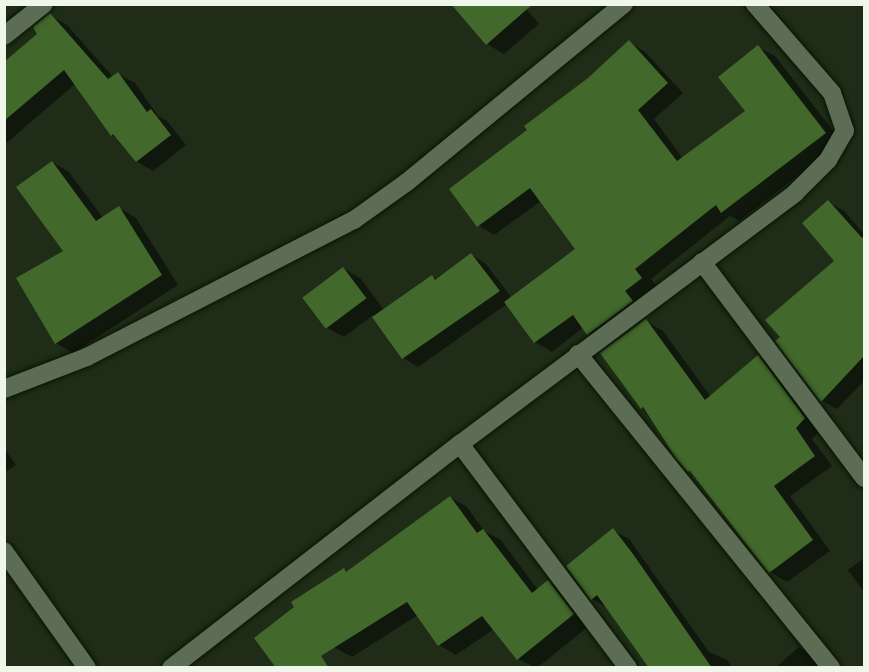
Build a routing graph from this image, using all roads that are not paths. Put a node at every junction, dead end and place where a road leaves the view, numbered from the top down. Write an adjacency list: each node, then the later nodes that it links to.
1 (44, 4): 4 (street)
2 (624, 4): 7 (street)
3 (755, 4): 5 (street)
4 (4, 36)
5 (702, 262): 6 (street); 9 (street)
6 (578, 354): 8 (street); 14 (street)
7 (4, 389)
8 (459, 444): 12 (street); 13 (street)
9 (864, 478)
10 (4, 550): 11 (street)
11 (87, 668)
12 (171, 668)
13 (628, 668)
14 (831, 668)

